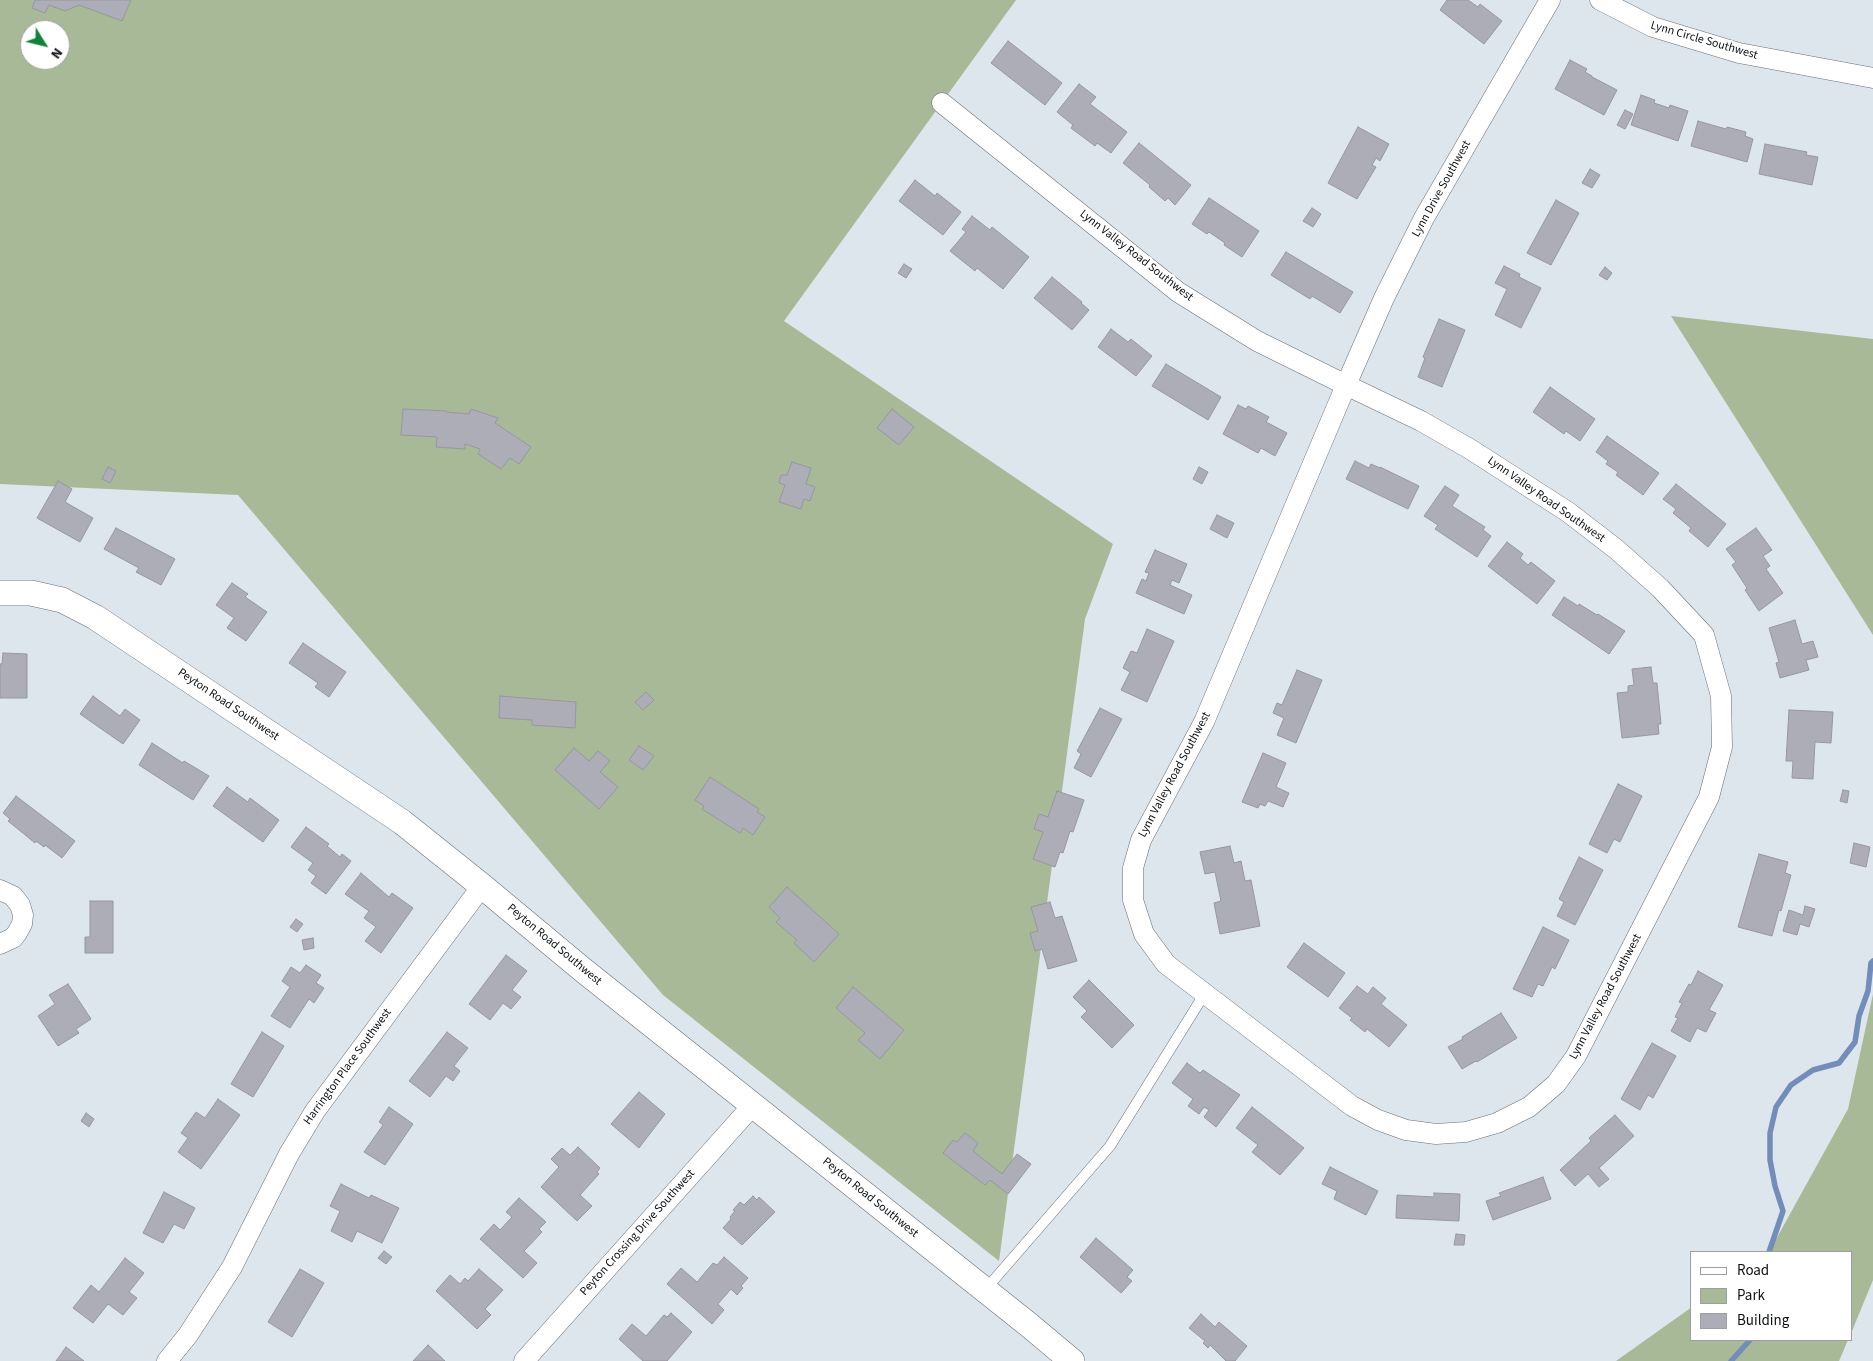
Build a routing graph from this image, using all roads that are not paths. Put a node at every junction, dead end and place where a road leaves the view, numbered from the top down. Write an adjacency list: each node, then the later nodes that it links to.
1 (1550, 0): 5 (street, Lynn Drive Southwest)
2 (1600, 0): 3 (street, Lynn Circle Southwest)
3 (1873, 78)
4 (942, 103): 5 (street, Lynn Valley Road Southwest)
5 (1346, 385): 10 (street, Lynn Valley Road Southwest); 10 (street, Lynn Valley Road Southwest)
6 (0, 592): 7 (street, Peyton Road Southwest)
7 (482, 886): 11 (street, Peyton Road Southwest); 13 (street, Harrington Place Southwest)
8 (0, 890): 9 (street)
9 (0, 944)
10 (1204, 993): 12 (lane)
11 (753, 1105): 12 (street, Peyton Road Southwest); 14 (street, Peyton Crossing Drive Southwest)
12 (985, 1290): 15 (street, Peyton Road Southwest)
13 (168, 1361)
14 (524, 1361)
15 (1072, 1361)

